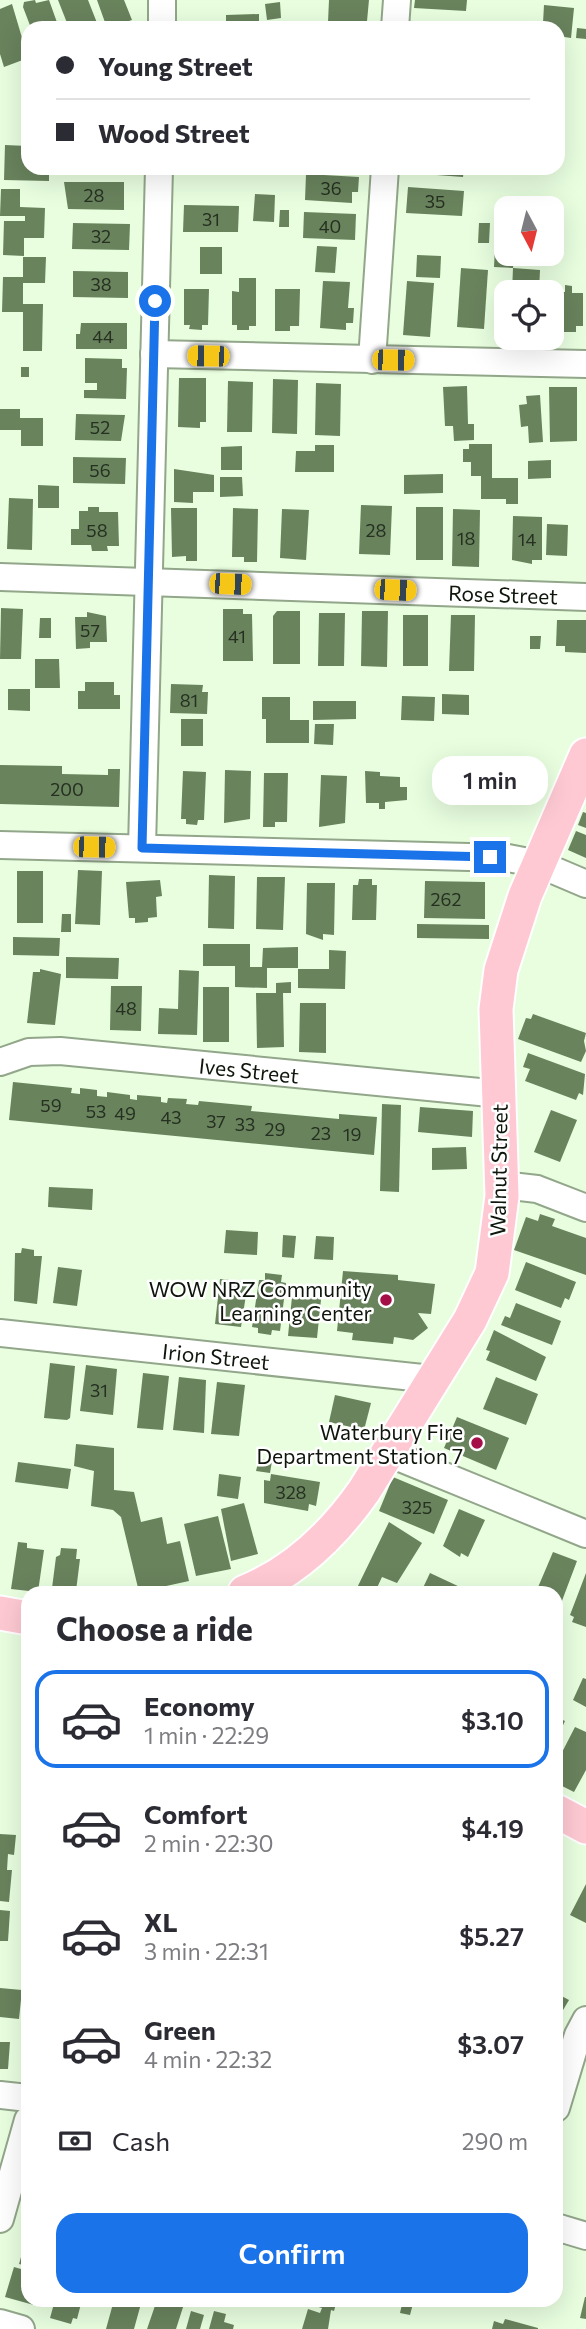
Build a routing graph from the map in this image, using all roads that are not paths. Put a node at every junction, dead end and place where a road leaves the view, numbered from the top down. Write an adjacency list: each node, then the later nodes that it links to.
1 (162, 0): 3 (street)
2 (397, 0): 4 (street)
3 (162, 21)
4 (396, 21)
5 (159, 175): 7 (street)
6 (385, 175): 8 (street)
7 (154, 354): 8 (street); 11 (street)
8 (372, 360): 9 (street)
9 (586, 364)
10 (0, 578): 11 (street, Rose Street)
11 (148, 581): 12 (street, Rose Street); 15 (street)
12 (586, 597)
13 (586, 755): 16 (main road, Walnut Street)
14 (0, 845): 15 (street)
15 (142, 848): 16 (street)
16 (539, 864): 17 (street); 19 (main road, Walnut Street)
17 (586, 884)
18 (0, 1062): 19 (street, Ives Street)
19 (500, 1094): 20 (main road, Walnut Street)
20 (502, 1185): 21 (street); 23 (main road, Walnut Street)
21 (586, 1208)
22 (0, 1333): 23 (street, Irion Street)
23 (432, 1379): 24 (main road, Walnut Street)
24 (388, 1452): 25 (street); 26 (main road, Walnut Street)
25 (586, 1534)
26 (257, 1586)
27 (0, 1613): 28 (main road)
28 (21, 1617)
29 (563, 1815): 30 (main road)
30 (586, 1827)
31 (586, 2020): 32 (street)
32 (563, 2085)
33 (0, 2095): 34 (street)
34 (21, 2097)
35 (21, 2145): 36 (street)
36 (0, 2219)
37 (563, 2229): 38 (street)
38 (586, 2236)
39 (0, 2322): 40 (street)
40 (21, 2329)

